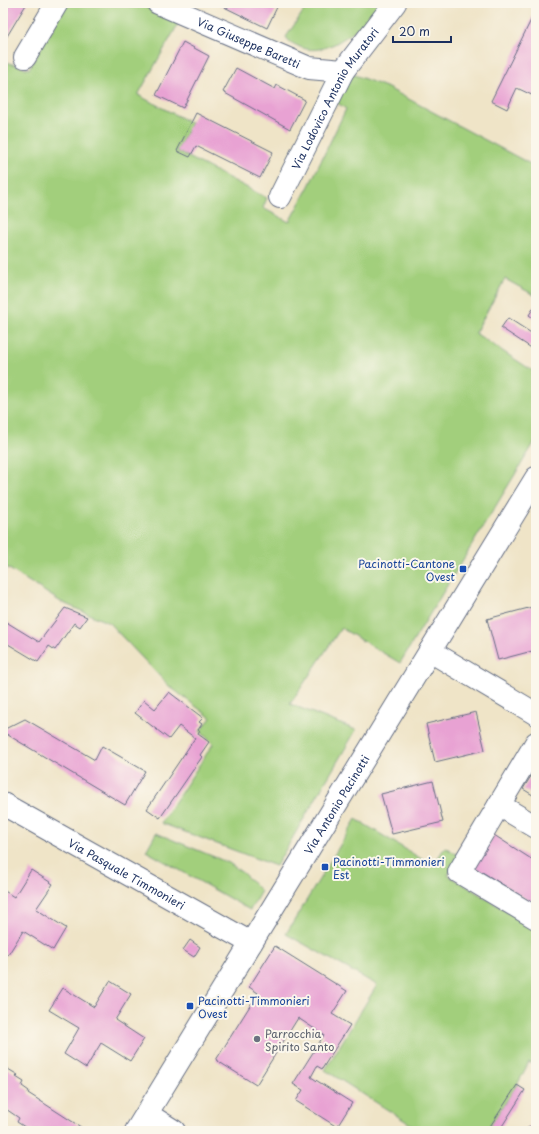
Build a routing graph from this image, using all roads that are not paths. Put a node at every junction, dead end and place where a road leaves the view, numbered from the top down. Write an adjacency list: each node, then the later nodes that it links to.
1 (56, 3): 4 (street)
2 (158, 3): 5 (street, Via Giuseppe Baretti)
3 (395, 3): 5 (street, Via Lodovico Antonio Muratori)
4 (25, 57)
5 (343, 71): 6 (street, Via Lodovico Antonio Muratori)
6 (280, 197)
7 (536, 478): 8 (street, Via Antonio Pacinotti)
8 (430, 651): 9 (street); 15 (street, Via Antonio Pacinotti)
9 (536, 714)
10 (536, 744): 12 (street)
11 (3, 804): 15 (street, Via Pasquale Timmonieri)
12 (499, 805): 13 (street); 14 (street)
13 (536, 828)
14 (536, 918)
15 (251, 943): 16 (street, Via Antonio Pacinotti)
16 (141, 1122): 17 (street)
17 (174, 1131)

